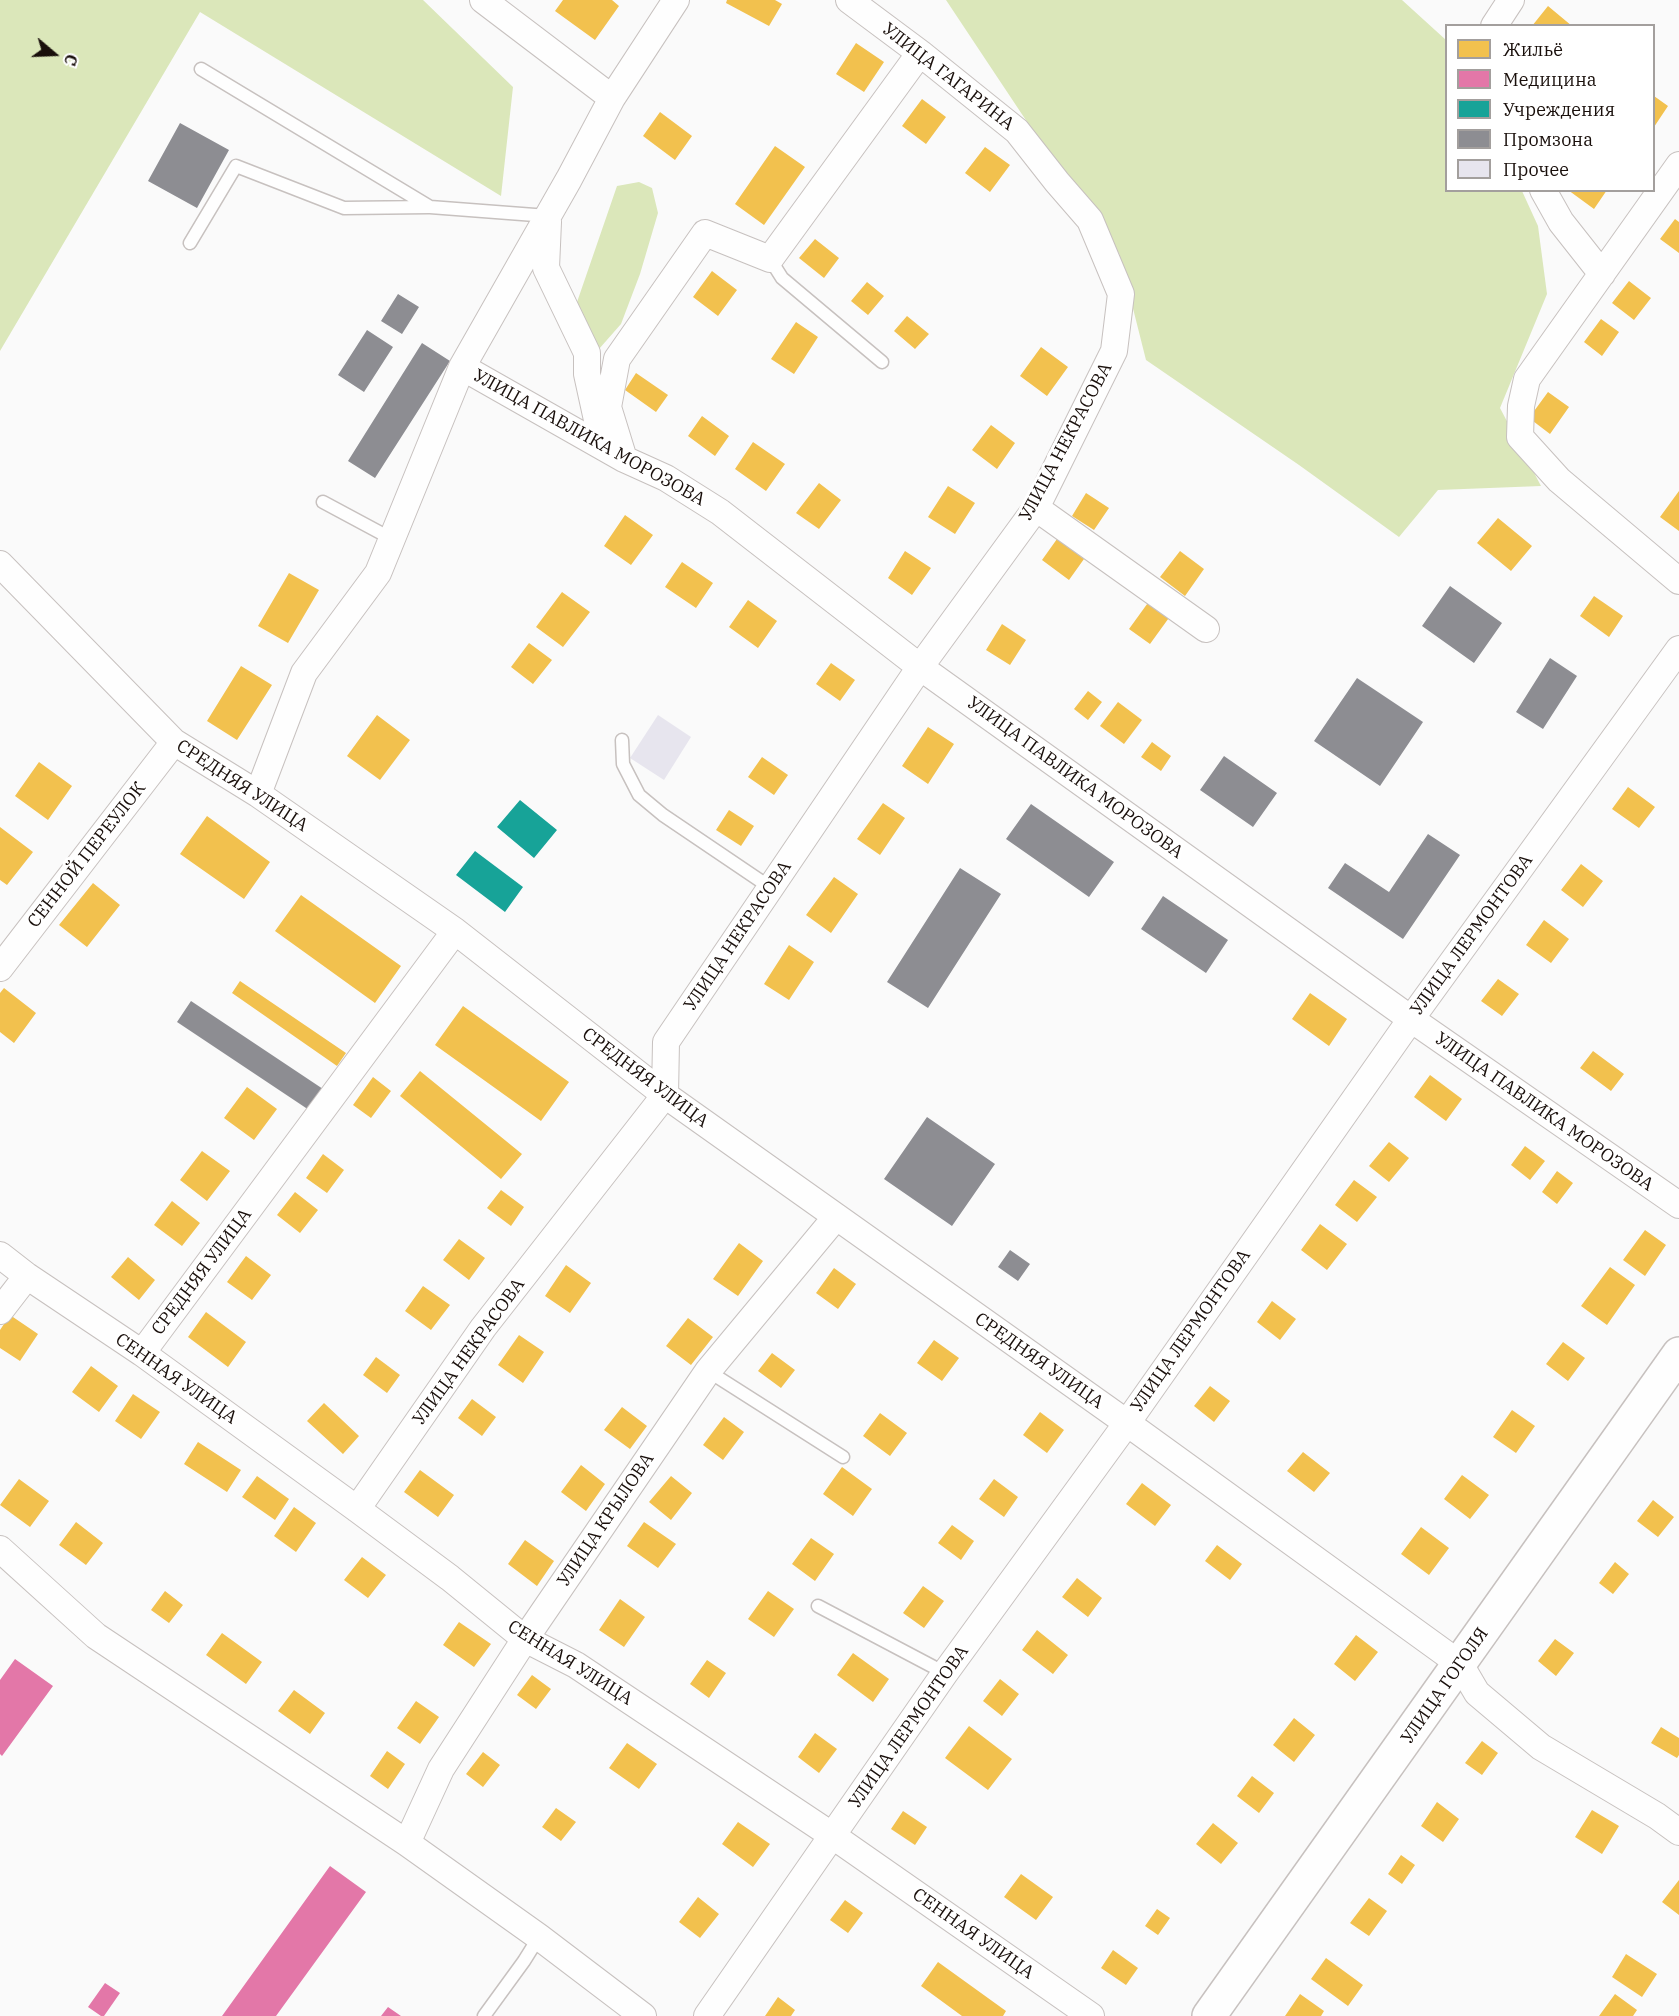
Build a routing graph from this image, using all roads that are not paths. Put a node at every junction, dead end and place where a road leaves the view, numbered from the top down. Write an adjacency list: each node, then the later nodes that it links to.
1 (483, 0): 8 (street)
2 (676, 0): 8 (street)
3 (849, 0): 6 (street, УЛИЦА ГАГАРИНА)
4 (1511, 0): 5 (street)
5 (1495, 24)
6 (921, 53): 14 (street); 16 (street, УЛИЦА ГАГАРИНА)
7 (201, 69): 11 (lane)
8 (612, 98): 12 (street)
9 (1679, 165): 15 (street)
10 (1544, 192): 15 (street)
11 (430, 207): 12 (lane); 13 (lane)
12 (548, 216): 18 (street); 19 (street)
13 (190, 243)
14 (770, 259): 17 (lane); 19 (street)
15 (1602, 274): 24 (street)
16 (1114, 351): 21 (street, УЛИЦА НЕКРАСОВА)
17 (882, 362)
18 (462, 367): 19 (street, УЛИЦА ПАВЛИКА МОРОЗОВА); 22 (street)
19 (624, 459): 27 (street, УЛИЦА ПАВЛИКА МОРОЗОВА)
20 (323, 502): 22 (lane)
21 (1036, 508): 25 (street); 27 (street, УЛИЦА НЕКРАСОВА)
22 (392, 539): 30 (street)
23 (0, 564): 29 (street, СРЕДНЯЯ УЛИЦА)
24 (1679, 581)
25 (1206, 629)
26 (1679, 649): 34 (street, УЛИЦА ЛЕРМОНТОВА)
27 (920, 667): 31 (street, УЛИЦА НЕКРАСОВА); 34 (street, УЛИЦА ПАВЛИКА МОРОЗОВА)
28 (622, 740): 31 (lane)
29 (174, 742): 30 (street, СРЕДНЯЯ УЛИЦА); 33 (street, СЕННОЙ ПЕРЕУЛОК)
30 (258, 794): 32 (street, СРЕДНЯЯ УЛИЦА)
31 (771, 888): 35 (street, УЛИЦА НЕКРАСОВА)
32 (455, 931): 35 (street, СРЕДНЯЯ УЛИЦА); 41 (street, СРЕДНЯЯ УЛИЦА)
33 (0, 968)
34 (1411, 1019): 36 (street, УЛИЦА ПАВЛИКА МОРОЗОВА); 44 (street, УЛИЦА ЛЕРМОНТОВА)
35 (665, 1095): 37 (street, СРЕДНЯЯ УЛИЦА); 46 (street, УЛИЦА НЕКРАСОВА)
36 (1679, 1205)
37 (836, 1217): 43 (street, УЛИЦА КРЫЛОВА); 44 (street, СРЕДНЯЯ УЛИЦА)
38 (0, 1255): 39 (street, СЕННАЯ УЛИЦА)
39 (27, 1276): 40 (street); 41 (street, СЕННАЯ УЛИЦА)
40 (0, 1311)
41 (142, 1353): 46 (street, СЕННАЯ УЛИЦА)
42 (1679, 1354): 50 (street, УЛИЦА ГОГОЛЯ)
43 (708, 1371): 45 (lane); 49 (street, УЛИЦА КРЫЛОВА)
44 (1127, 1423): 50 (street, СРЕДНЯЯ УЛИЦА); 51 (street, УЛИЦА ЛЕРМОНТОВА)
45 (843, 1457)
46 (357, 1509): 49 (street, СЕННАЯ УЛИЦА)
47 (0, 1549): 54 (street)
48 (818, 1606): 51 (lane)
49 (525, 1639): 53 (street, СЕННАЯ УЛИЦА); 54 (street, УЛИЦА КРЫЛОВА)
50 (1460, 1664): 52 (street, СРЕДНЯЯ УЛИЦА); 60 (street, УЛИЦА ГОГОЛЯ)
51 (945, 1673): 53 (street, УЛИЦА ЛЕРМОНТОВА)
52 (1679, 1832)
53 (833, 1836): 58 (street, УЛИЦА ЛЕРМОНТОВА); 59 (street, СЕННАЯ УЛИЦА)
54 (407, 1843): 55 (street)
55 (539, 1937): 56 (lane); 57 (street)
56 (484, 2016)
57 (643, 2016)
58 (707, 2016)
59 (1091, 2016)
60 (1209, 2016)

